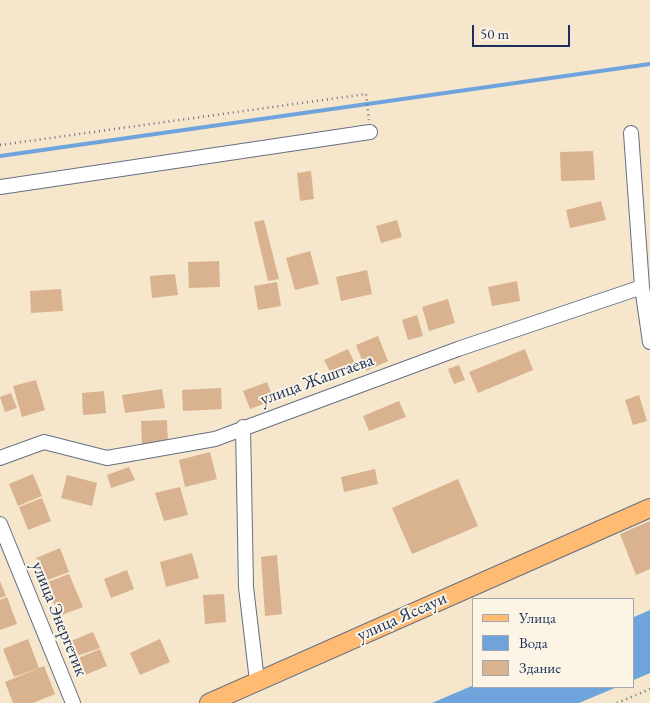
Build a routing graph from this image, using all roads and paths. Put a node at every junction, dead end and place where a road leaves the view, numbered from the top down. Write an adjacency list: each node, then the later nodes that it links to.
1 (369, 128): 3 (path); 4 (street)
2 (631, 132): 5 (street)
3 (0, 145)
4 (0, 187)
5 (642, 287): 6 (street); 7 (street, улица Жаштаева)
6 (650, 342)
7 (243, 427): 8 (street, улица Жаштаева); 12 (street)
8 (0, 458)
9 (650, 508): 12 (main road, улица Яссауи)
10 (0, 524): 11 (street, улица Энергетик)
11 (5, 552): 14 (street, улица Энергетик)
12 (257, 681): 15 (main road, улица Яссауи)
13 (650, 689): 16 (path)
14 (73, 703)
15 (210, 703)
16 (617, 703)

